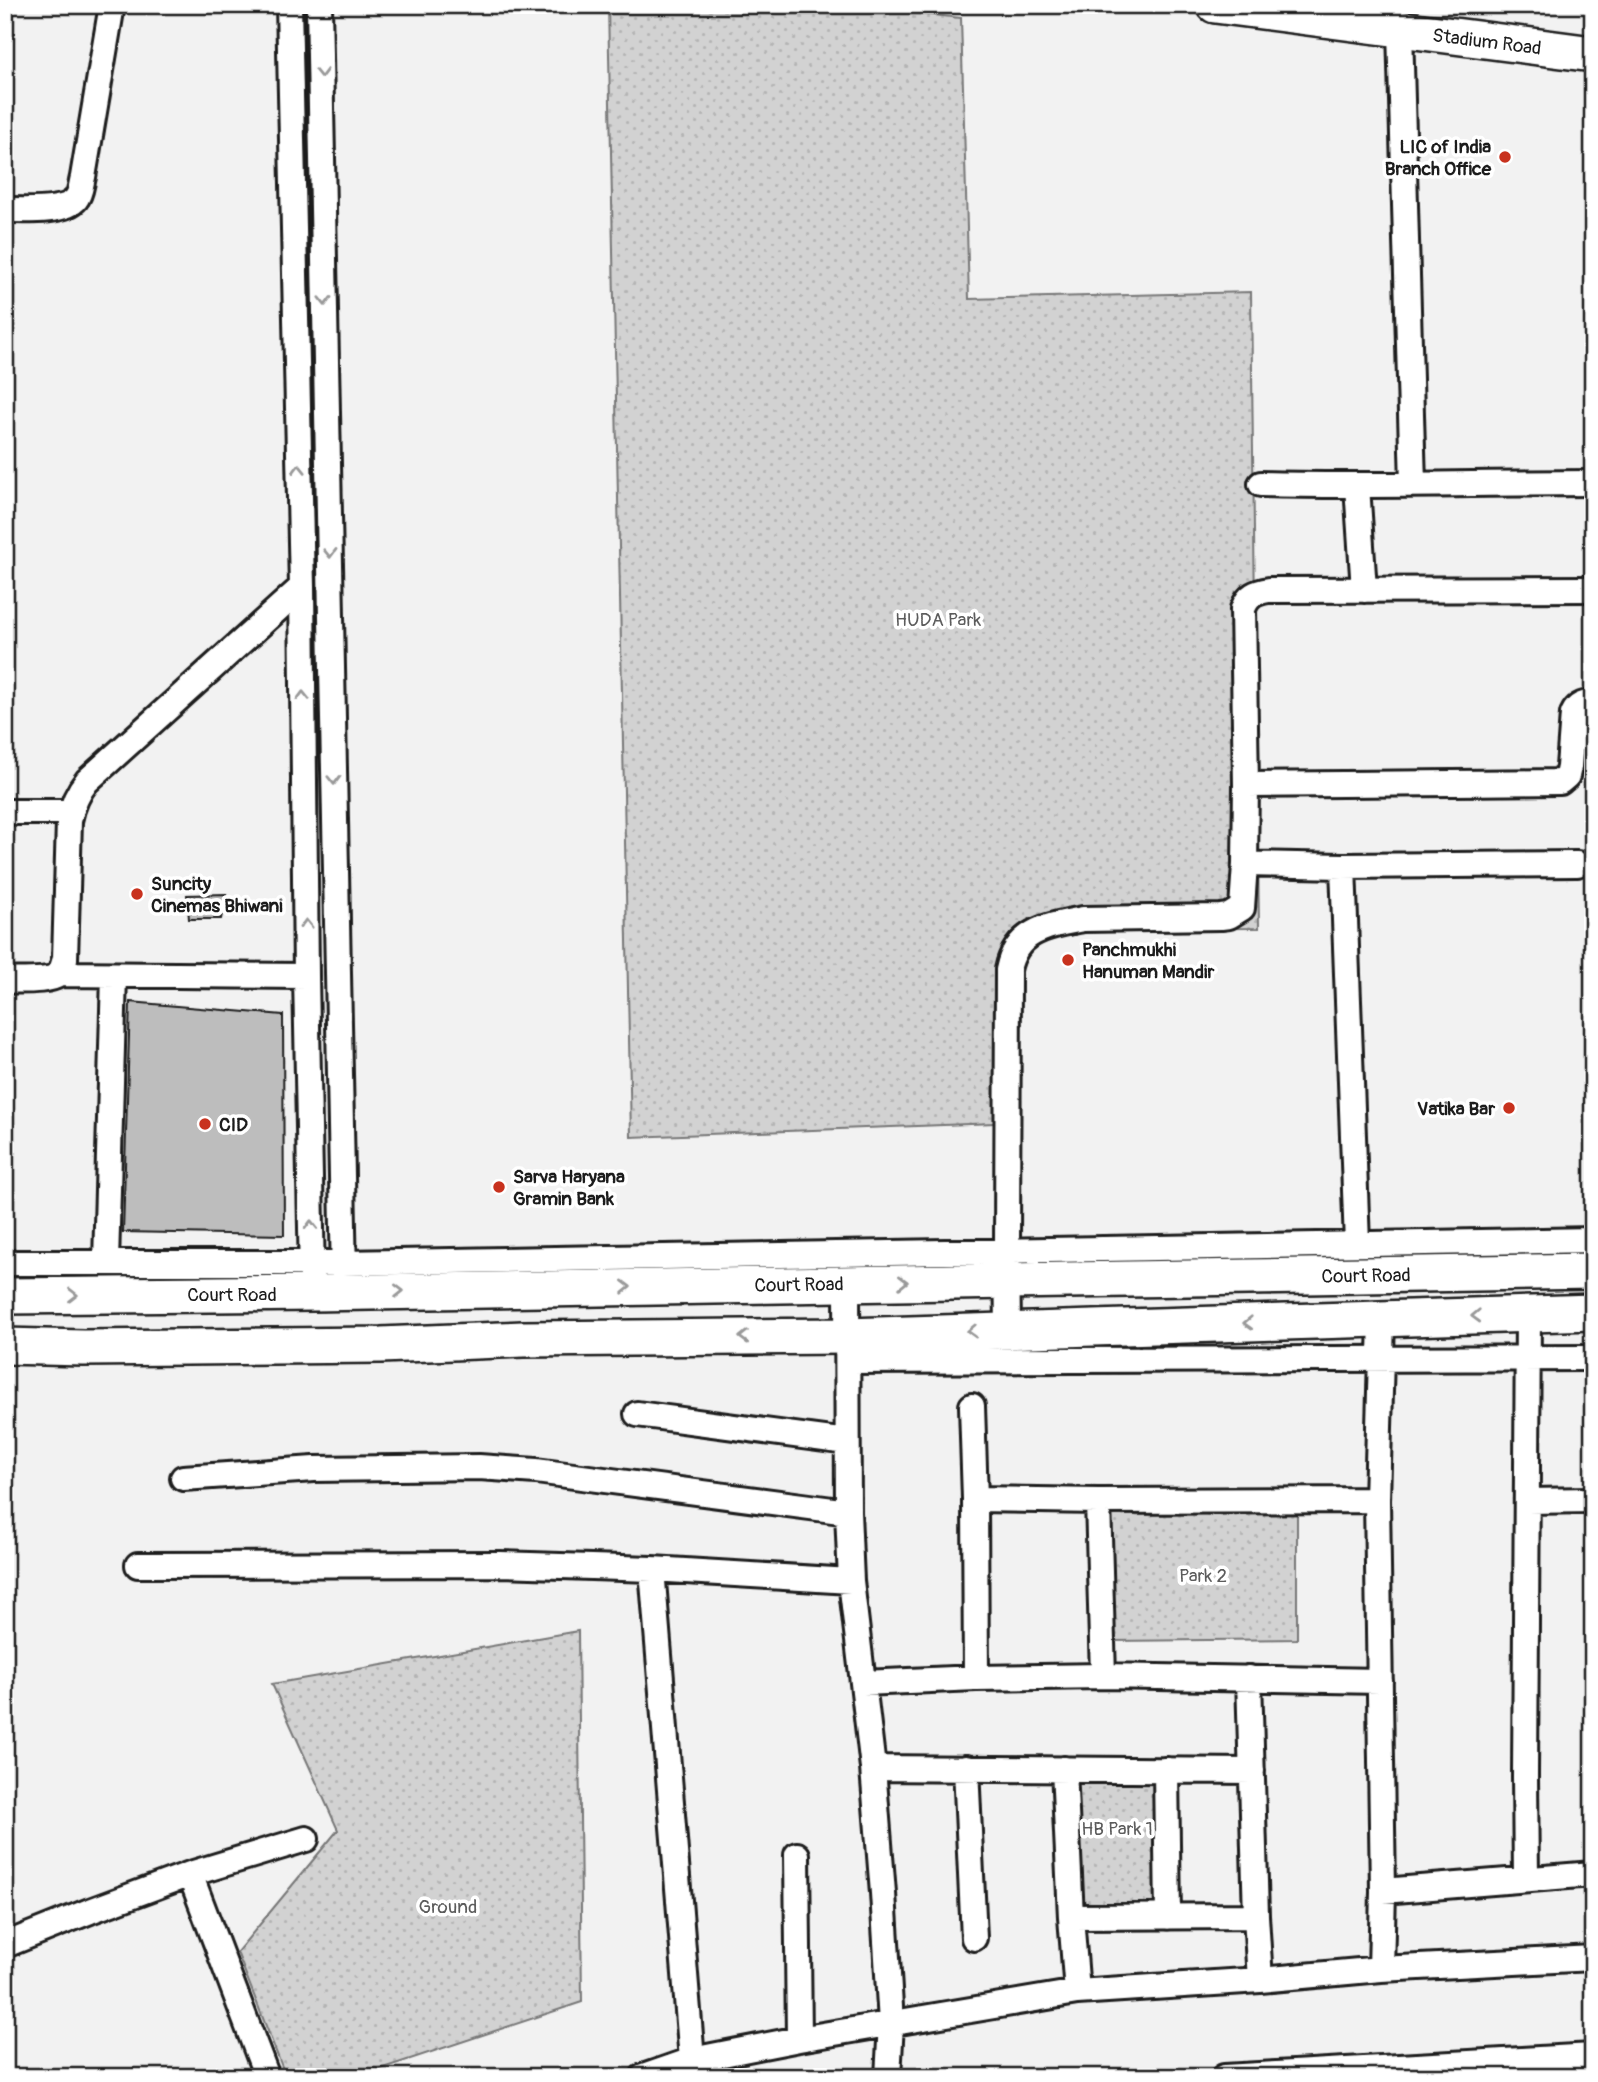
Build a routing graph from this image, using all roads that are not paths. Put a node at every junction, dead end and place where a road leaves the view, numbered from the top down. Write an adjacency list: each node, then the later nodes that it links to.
1 (112, 5): 8 (street)
2 (289, 5): 13 (street, one-way to 2)
3 (319, 5): 33 (street, one-way to 33)
4 (1215, 5): 5 (street, Stadium Road)
5 (1360, 15): 6 (street, Stadium Road)
6 (1399, 30): 7 (street, Stadium Road); 11 (street)
7 (1593, 54)
8 (5, 210)
9 (1593, 483): 11 (street)
10 (1261, 484): 12 (street)
11 (1413, 484): 12 (street)
12 (1357, 486): 15 (street)
13 (302, 587): 19 (street); 25 (street, one-way to 13)
14 (1593, 589): 15 (street)
15 (1364, 590): 17 (street)
16 (1593, 703): 17 (street)
17 (1245, 785): 20 (street)
18 (5, 812): 19 (street)
19 (71, 812): 23 (street)
20 (1245, 864): 22 (street); 31 (street)
21 (1577, 864): 22 (street)
22 (1343, 866): 28 (street)
23 (59, 974): 24 (street); 26 (street)
24 (114, 975): 25 (street); 29 (street)
25 (306, 976): 33 (street, one-way to 25)
26 (5, 981)
27 (1593, 1240): 28 (street)
28 (1357, 1244): 31 (street)
29 (106, 1262): 30 (street); 33 (street)
30 (5, 1263)
31 (1007, 1265): 32 (street, Court Road); 33 (street); 34 (street, Court Road, one-way to 31); 39 (street)
32 (1593, 1271)
33 (328, 1278): 34 (street, Court Road, one-way to 34); 35 (street, Court Road, one-way to 33)
34 (847, 1283): 41 (street)
35 (5, 1296)
36 (1593, 1312): 37 (street)
37 (1528, 1314): 38 (street, one-way to 38); 44 (street)
38 (1382, 1319): 39 (street, one-way to 39); 43 (street)
39 (1008, 1330): 41 (street, one-way to 41)
40 (5, 1346): 41 (street, one-way to 40)
41 (847, 1348): 43 (street); 47 (street)
42 (1593, 1358): 44 (street)
43 (1381, 1359): 44 (street); 50 (street)
44 (1528, 1359): 53 (street)
45 (972, 1406): 49 (street)
46 (637, 1414): 47 (street)
47 (848, 1442): 54 (street)
48 (183, 1478): 54 (street)
49 (975, 1499): 52 (street); 59 (street)
50 (1377, 1500): 52 (street); 61 (street)
51 (1593, 1500): 53 (street)
52 (1098, 1501): 58 (street)
53 (1527, 1501): 72 (street)
54 (848, 1512): 57 (street)
55 (138, 1565): 56 (street)
56 (652, 1569): 57 (street); 86 (street)
57 (851, 1581): 62 (street)
58 (1103, 1676): 59 (street); 60 (street)
59 (976, 1678): 62 (street)
60 (1249, 1678): 61 (street); 67 (street)
61 (1380, 1681): 73 (street)
62 (863, 1683): 63 (street)
63 (873, 1768): 64 (street); 83 (street)
64 (966, 1768): 65 (street); 77 (street)
65 (1063, 1769): 66 (street); 75 (street)
66 (1166, 1770): 67 (street); 76 (street)
67 (1252, 1771): 74 (street)
68 (306, 1839): 70 (street)
69 (797, 1855): 84 (street)
70 (190, 1874): 78 (street); 89 (street)
71 (1593, 1874): 72 (street)
72 (1526, 1879): 73 (street)
73 (1383, 1891): 80 (street)
74 (1256, 1916): 76 (street); 81 (street)
75 (1071, 1917): 76 (street); 82 (street)
76 (1168, 1917)
77 (974, 1938)
78 (5, 1945)
79 (1593, 1958): 80 (street)
80 (1381, 1969): 81 (street)
81 (1260, 1980): 82 (street)
82 (1077, 1992): 83 (street)
83 (891, 2023): 84 (street); 91 (street)
84 (799, 2039): 86 (street)
85 (1593, 2056): 87 (street)
86 (692, 2060): 90 (street)
87 (1526, 2070): 88 (street)
88 (1387, 2072): 92 (street)
89 (267, 2077)
90 (643, 2077)
91 (888, 2077)
92 (1224, 2077)

